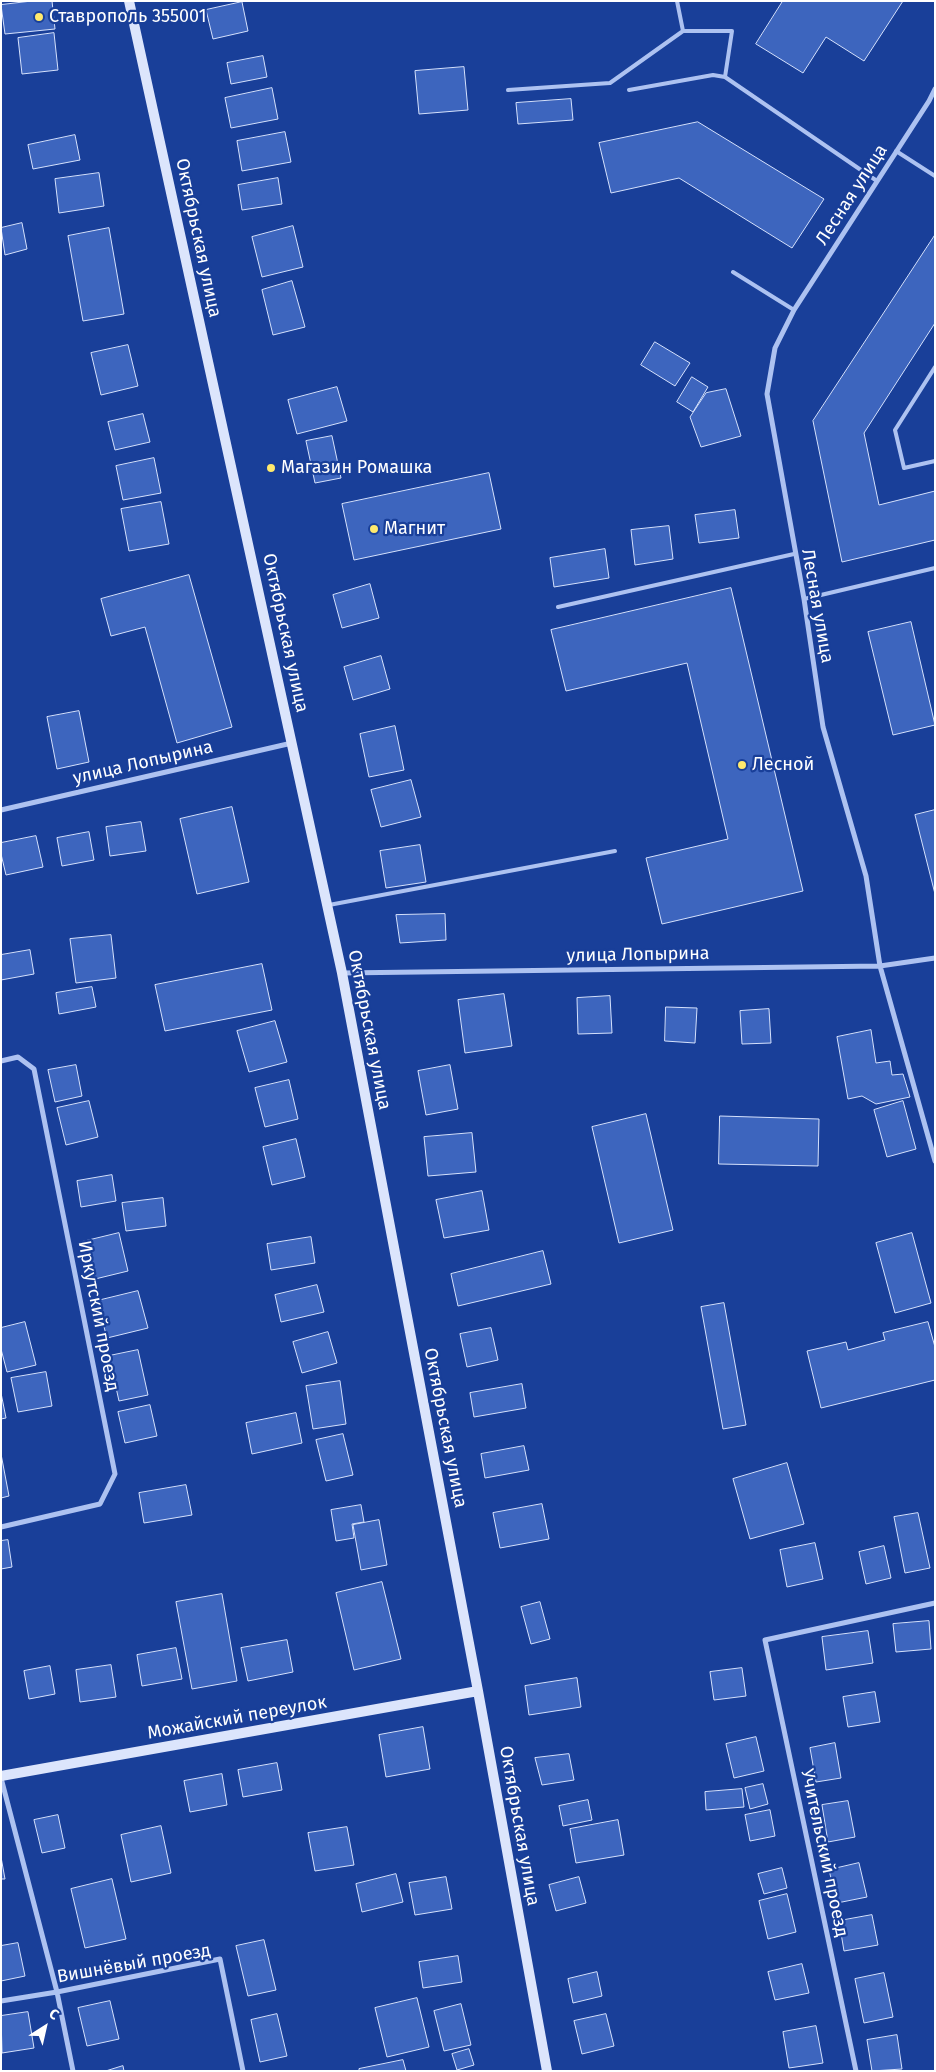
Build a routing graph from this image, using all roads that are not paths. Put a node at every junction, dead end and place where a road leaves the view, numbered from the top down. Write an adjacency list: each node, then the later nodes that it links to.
1 (129, 1): 19 (main road, Октябрьская улица)
2 (677, 1): 3 (lane)
3 (683, 31): 4 (lane); 6 (lane)
4 (725, 77): 7 (lane); 10 (lane)
5 (935, 89): 8 (street, Лесная улица)
6 (508, 90)
7 (629, 90)
8 (896, 151): 9 (lane); 10 (street, Лесная улица)
9 (935, 176)
10 (877, 181): 12 (street, Лесная улица)
11 (733, 272): 12 (lane)
12 (794, 310): 15 (street, Лесная улица)
13 (935, 367): 14 (lane)
14 (935, 461)
15 (794, 554): 17 (street, Лесная улица); 18 (lane)
16 (935, 568): 17 (lane)
17 (804, 599): 24 (street, Лесная улица)
18 (558, 607)
19 (292, 743): 20 (street, улица Лопырина); 22 (main road, Октябрьская улица)
20 (1, 810)
21 (615, 851): 22 (lane)
22 (326, 906): 25 (main road, Октябрьская улица)
23 (935, 958): 24 (street, улица Лопырина)
24 (880, 966): 25 (street, улица Лопырина); 27 (street, Лесная улица)
25 (342, 973): 30 (main road, Октябрьская улица)
26 (1, 1060): 28 (street, Иркутский проезд)
27 (935, 1161)
28 (1, 1527)
29 (935, 1603): 37 (street, Учительский проезд)
30 (478, 1691): 31 (main road, Можайский переулок); 36 (main road, Октябрьская улица)
31 (1, 1777): 32 (street)
32 (58, 1992): 33 (street, Вишнёвый проезд); 34 (street); 35 (street, Вишнёвый проезд)
33 (1, 2001)
34 (73, 2071)
35 (243, 2071)
36 (547, 2071)
37 (856, 2071)

